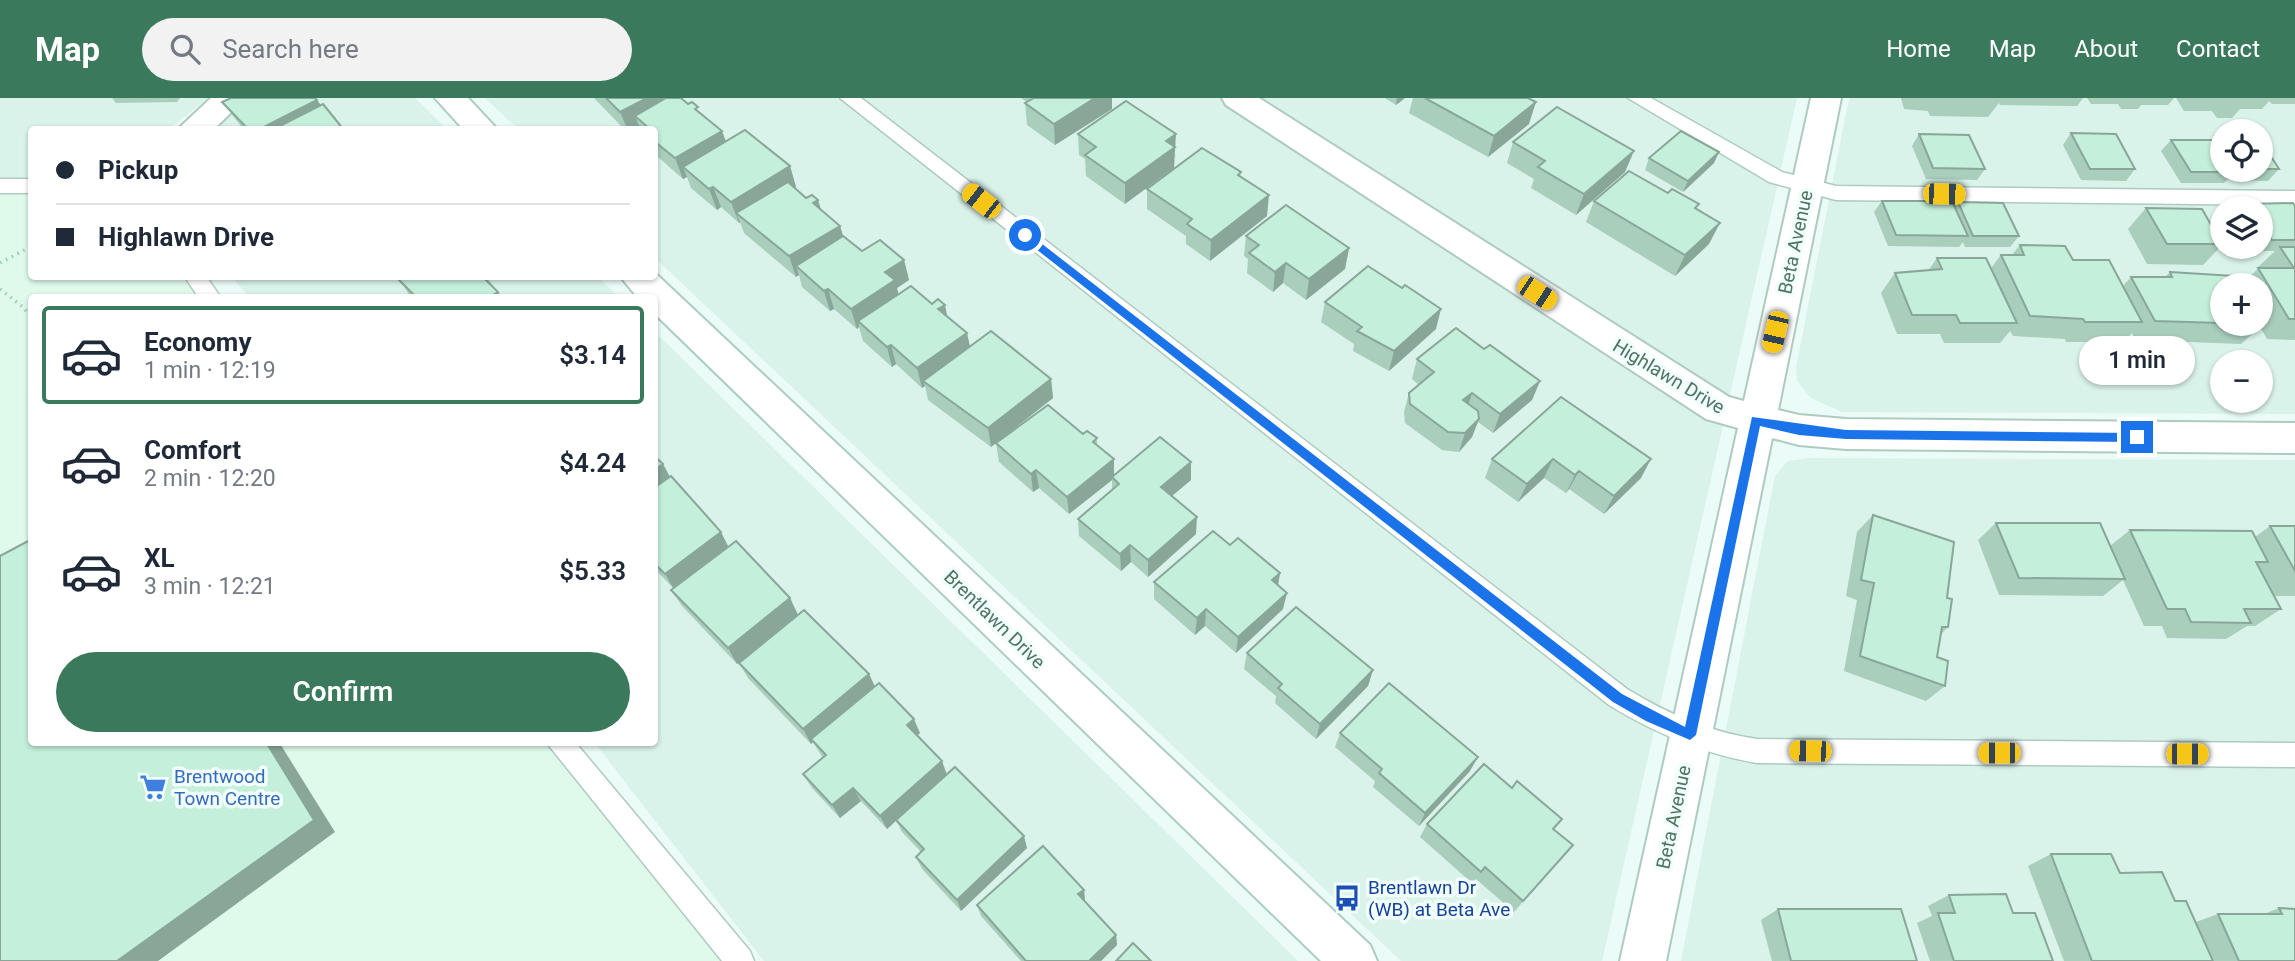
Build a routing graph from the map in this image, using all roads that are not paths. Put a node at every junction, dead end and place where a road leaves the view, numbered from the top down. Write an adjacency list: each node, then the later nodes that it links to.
1 (231, 98): 7 (street)
2 (450, 98): 8 (street)
3 (849, 98): 20 (lane)
4 (1237, 98): 18 (street, Highlawn Drive)
5 (1637, 98): 11 (lane)
6 (1826, 98): 11 (street, Beta Avenue)
7 (197, 126)
8 (479, 126)
9 (0, 186): 10 (lane)
10 (28, 186)
11 (1807, 187): 12 (lane); 18 (street, Beta Avenue)
12 (2295, 198)
13 (197, 280): 15 (lane)
14 (641, 280): 16 (street, Brentlawn Drive)
15 (208, 294)
16 (656, 294)
17 (658, 296): 24 (street, Brentlawn Drive)
18 (1755, 421): 19 (street, Highlawn Drive); 20 (street, Beta Avenue)
19 (2295, 438)
20 (1690, 735): 22 (lane); 25 (street, Beta Avenue)
21 (562, 746): 23 (lane)
22 (2295, 755)
23 (740, 961)
24 (1354, 961)
25 (1643, 961)

